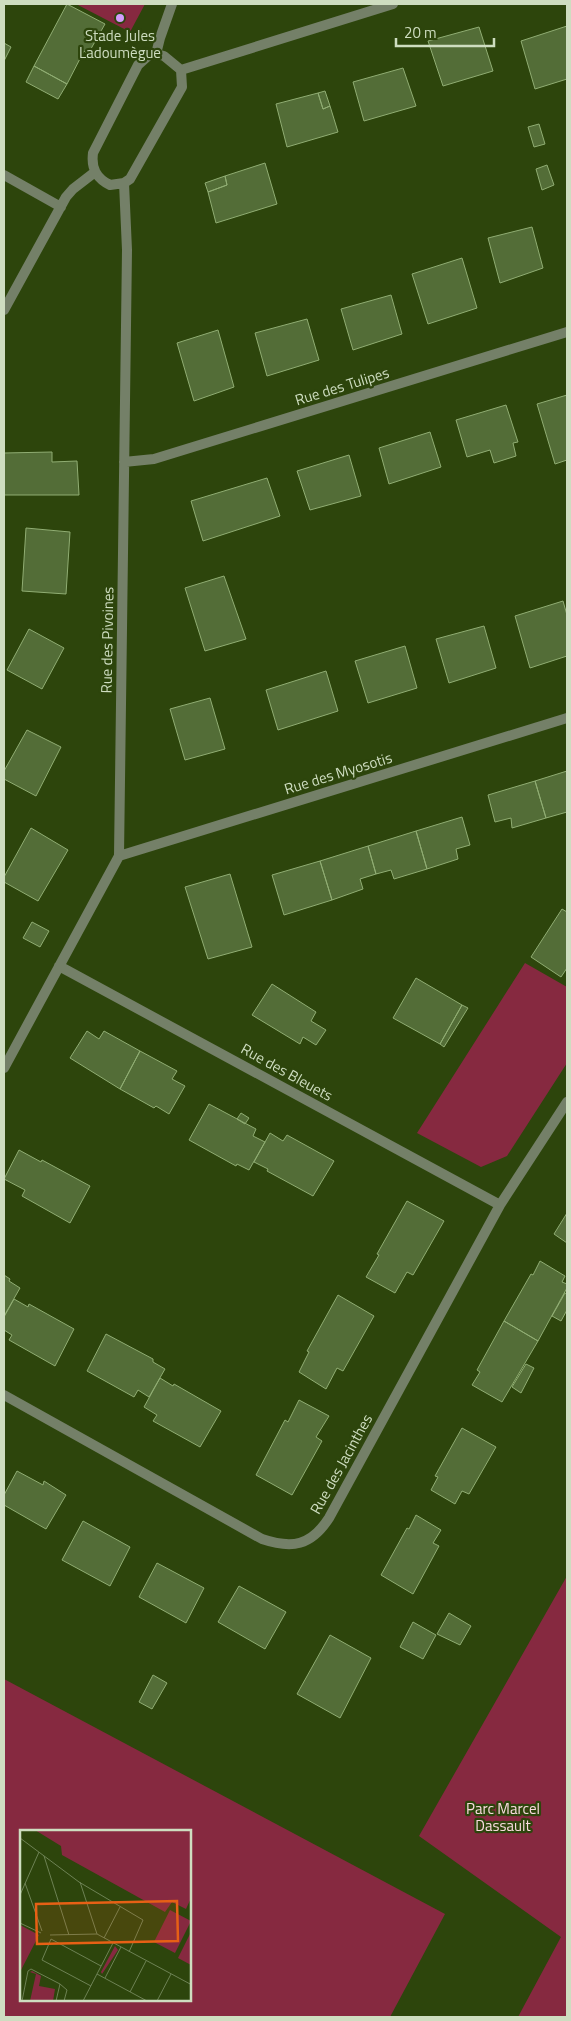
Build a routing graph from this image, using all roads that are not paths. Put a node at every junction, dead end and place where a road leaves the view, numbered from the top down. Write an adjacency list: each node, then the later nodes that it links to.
1 (172, 4): 3 (street)
2 (394, 4): 4 (street)
3 (156, 54): 4 (street); 5 (street)
4 (181, 70): 7 (street)
5 (95, 172): 7 (street); 8 (street)
6 (4, 175): 8 (street)
7 (124, 183): 11 (street, Rue des Pivoines)
8 (61, 207): 9 (street)
9 (4, 310)
10 (567, 332): 11 (street, Rue des Tulipes)
11 (124, 462): 13 (street, Rue des Pivoines)
12 (567, 718): 13 (street, Rue des Myosotis)
13 (118, 856): 14 (street, Rue des Pivoines)
14 (59, 966): 15 (street, Rue des Pivoines); 17 (street, Rue des Bleuets)
15 (4, 1068)
16 (567, 1102): 17 (street, Rue des Jacinthes)
17 (500, 1205): 18 (street, Rue des Jacinthes)
18 (4, 1395)

